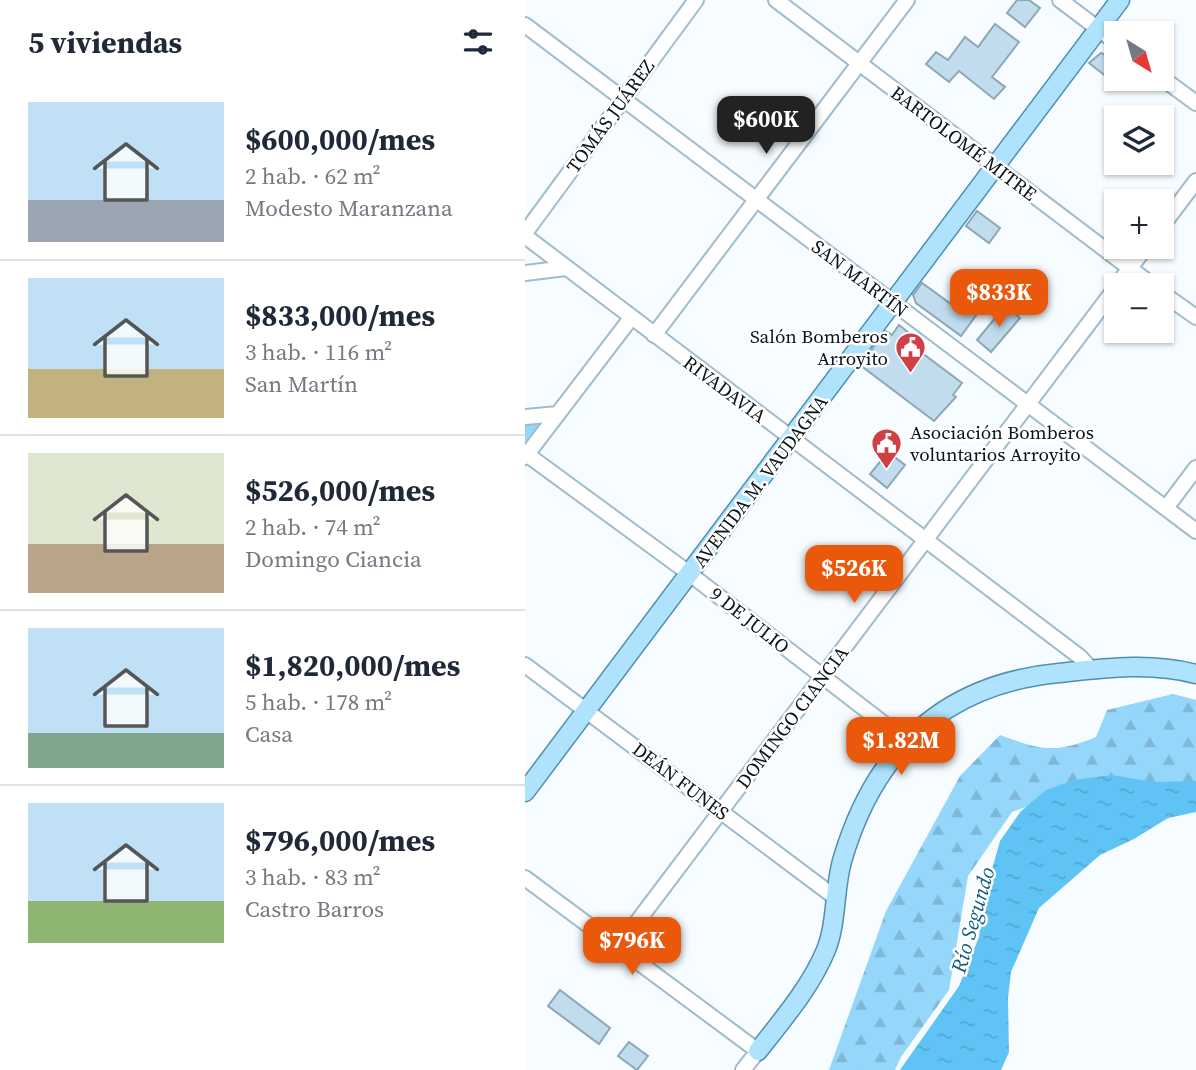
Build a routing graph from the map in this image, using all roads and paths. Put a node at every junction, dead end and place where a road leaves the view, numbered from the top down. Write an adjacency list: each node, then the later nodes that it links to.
1 (697, 0): 11 (street, TOMÁS JUÁREZ)
2 (776, 0): 9 (street, BARTOLOMÉ MITRE)
3 (907, 0): 9 (street)
4 (1060, 0): 7 (street)
5 (1120, 0): 7 (main road, AVENIDA M. VAUDAGNA)
6 (525, 24): 11 (street, SAN MARTÍN)
7 (1097, 29): 8 (street); 13 (main road, AVENIDA M. VAUDAGNA)
8 (1104, 34)
9 (858, 62): 13 (street, BARTOLOMÉ MITRE); 15 (street)
10 (1174, 87): 12 (street)
11 (622, 98): 15 (street, SAN MARTÍN); 17 (street, TOMÁS JUÁREZ)
12 (1196, 103)
13 (995, 167): 20 (street, BARTOLOMÉ MITRE); 25 (main road, AVENIDA M. VAUDAGNA)
14 (1196, 181): 16 (street)
15 (755, 199): 25 (street, SAN MARTÍN); 29 (street)
16 (1174, 210)
17 (525, 235): 19 (street, RIVADAVIA)
18 (1137, 259): 20 (street, DOMINGO CIANCIA)
19 (566, 268): 21 (street); 28 (street, RIVADAVIA)
20 (1129, 269): 22 (street, DOMINGO CIANCIA); 23 (street, BARTOLOMÉ MITRE)
21 (525, 273)
22 (1126, 273)
23 (1135, 273)
24 (1174, 301): 27 (street)
25 (893, 303): 30 (street, SAN MARTÍN); 33 (main road, AVENIDA M. VAUDAGNA)
26 (1104, 303): 30 (street, DOMINGO CIANCIA)
27 (1196, 317)
28 (631, 318): 29 (street, RIVADAVIA); 31 (street)
29 (654, 335): 33 (street, RIVADAVIA)
30 (1027, 405): 36 (street, SAN MARTÍN); 38 (street, DOMINGO CIANCIA)
31 (558, 414): 32 (street); 34 (street)
32 (525, 418)
33 (792, 440): 38 (street, RIVADAVIA); 39 (main road, AVENIDA M. VAUDAGNA)
34 (526, 455): 39 (street, 9 DE JULIO)
35 (1196, 468): 36 (street)
36 (1166, 508): 37 (street, SAN MARTÍN)
37 (1196, 531)
38 (925, 539): 41 (street, RIVADAVIA); 43 (street, DOMINGO CIANCIA)
39 (690, 574): 43 (street, 9 DE JULIO); 44 (main road, AVENIDA M. VAUDAGNA)
40 (525, 665): 44 (street, DEÁN FUNES)
41 (1091, 669): 42 (main road); 45 (main road)
42 (1196, 674)
43 (822, 677): 45 (street, 9 DE JULIO); 47 (street, DOMINGO CIANCIA)
44 (586, 710): 46 (main road, AVENIDA M. VAUDAGNA); 47 (street, DEÁN FUNES)
45 (905, 740): 49 (main road)
46 (525, 792)
47 (721, 812): 49 (street, DEÁN FUNES); 50 (street, DOMINGO CIANCIA)
48 (525, 878): 50 (street)
49 (836, 898): 51 (main road)
50 (619, 946): 51 (street)
51 (758, 1051): 52 (street)
52 (743, 1070)

